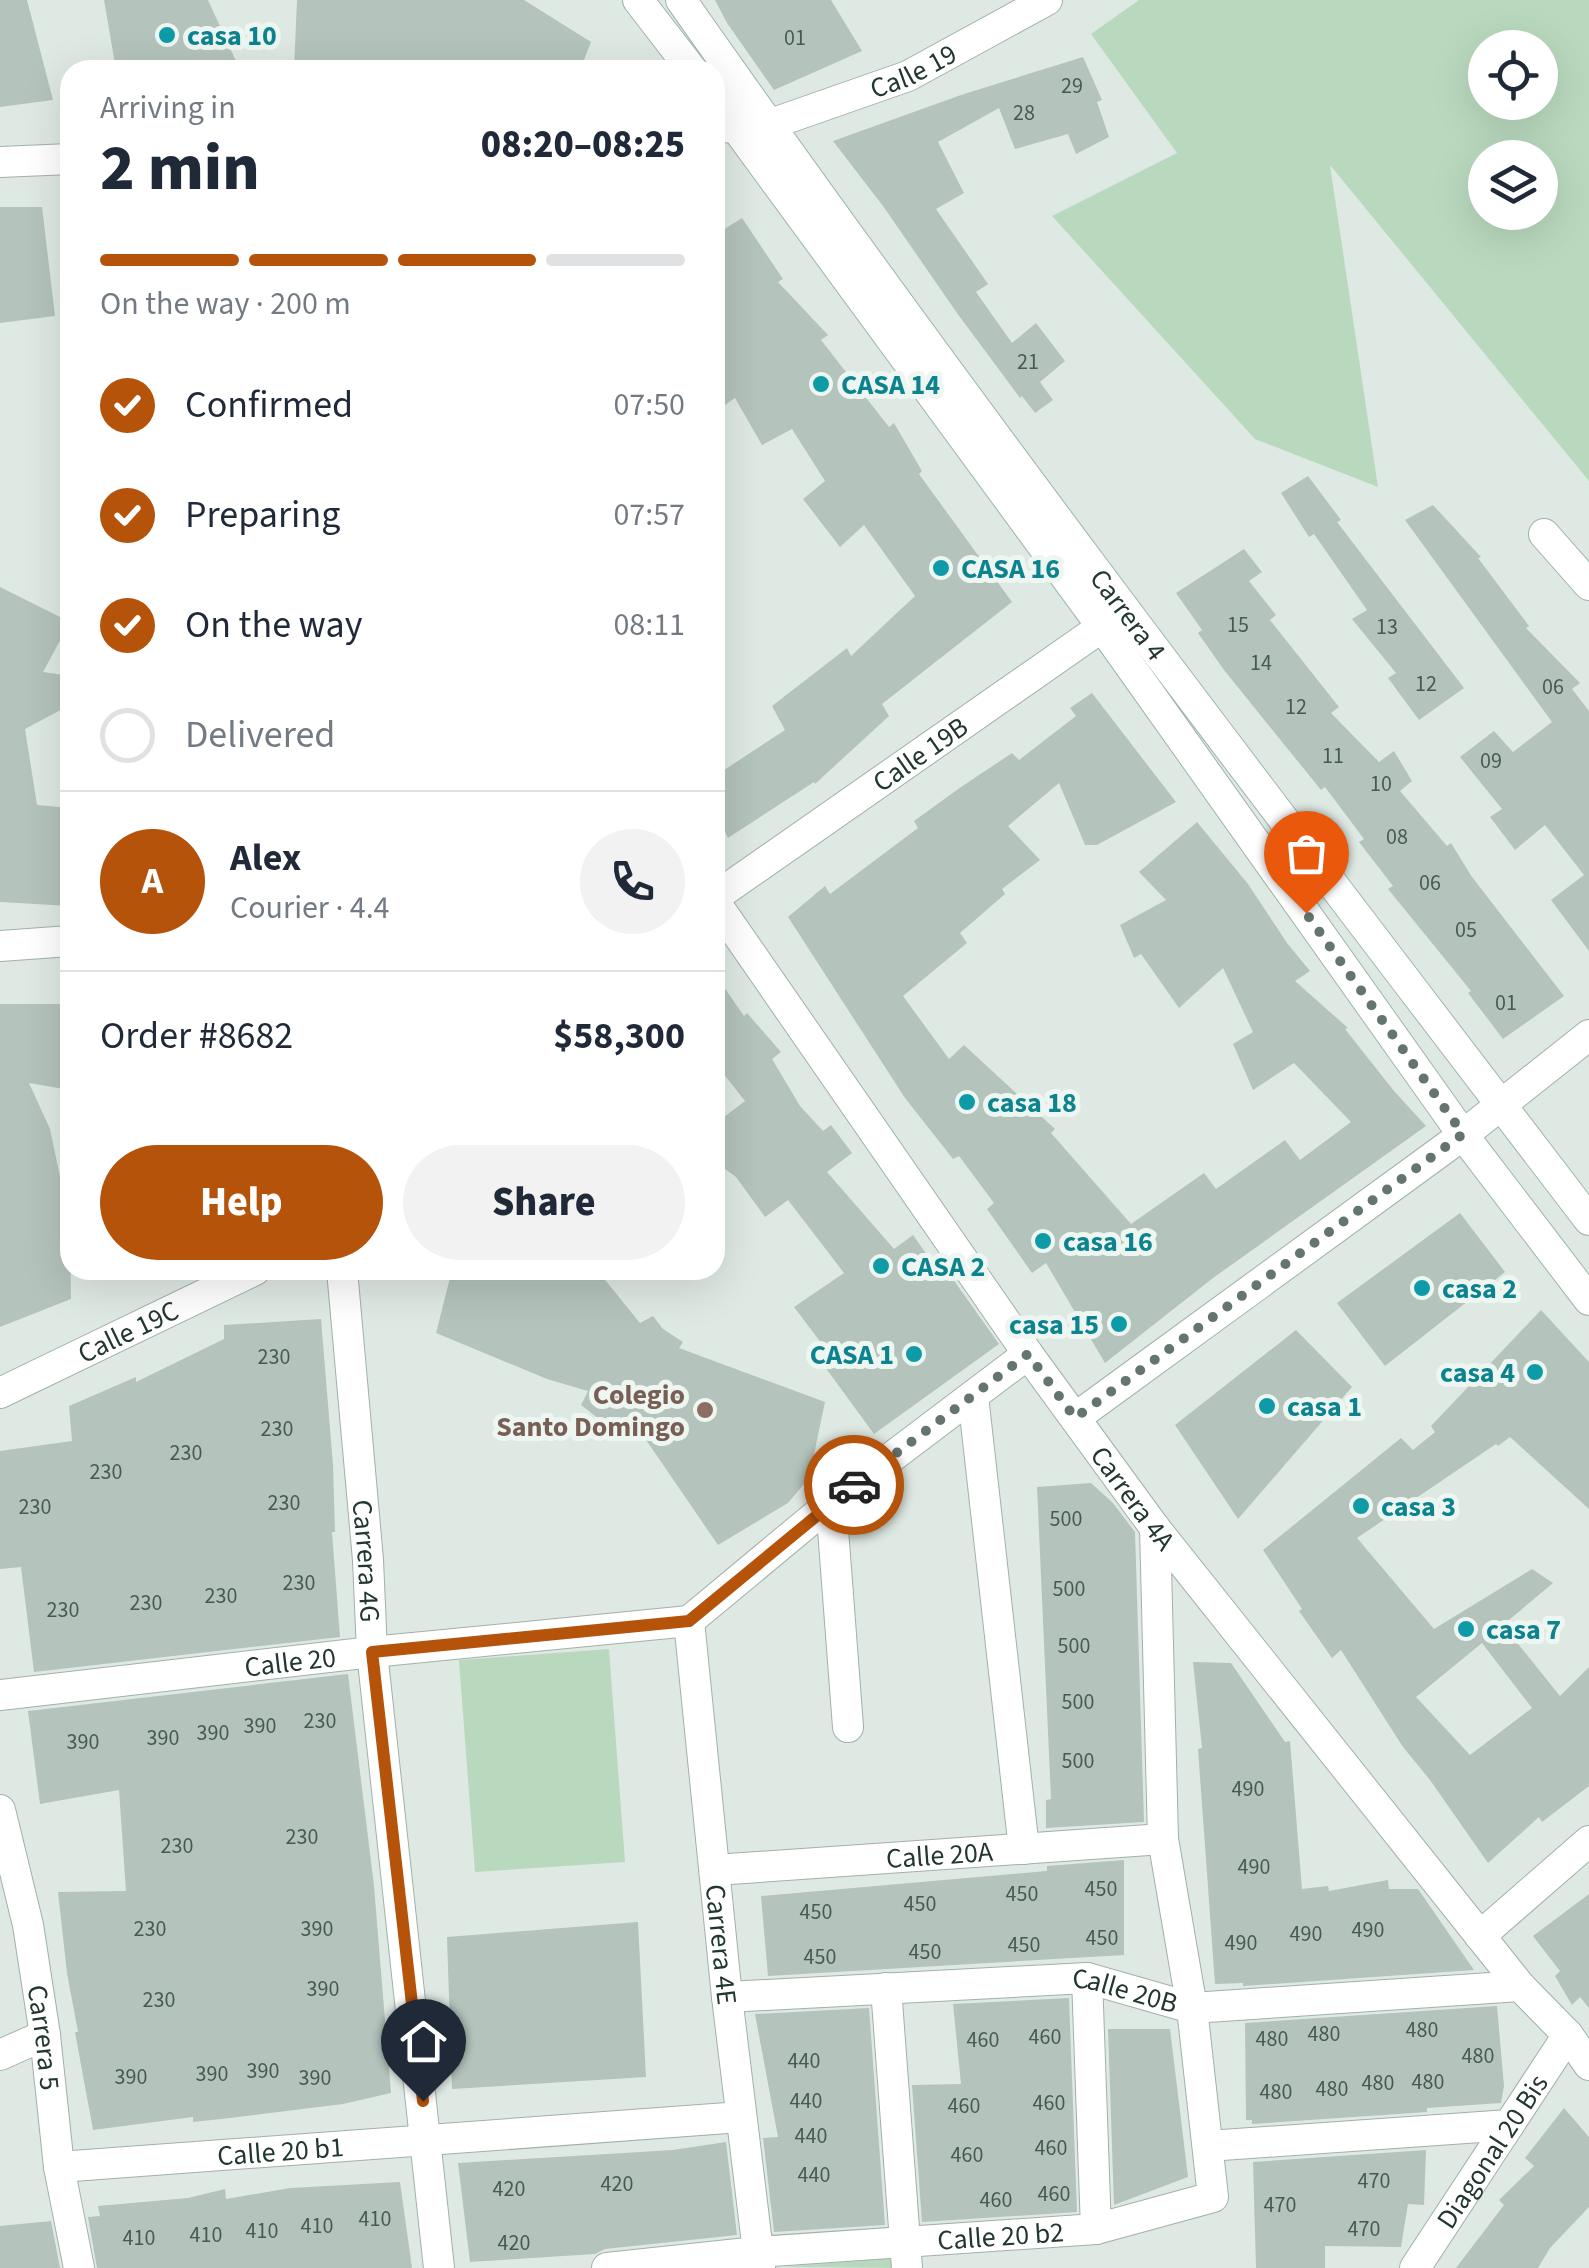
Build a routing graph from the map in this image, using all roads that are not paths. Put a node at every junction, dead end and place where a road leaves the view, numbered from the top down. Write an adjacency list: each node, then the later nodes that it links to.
1 (638, 0): 4 (street)
2 (681, 0): 5 (street, Carrera 4)
3 (1047, 0): 7 (street, Calle 19)
4 (684, 60)
5 (723, 60)
6 (725, 63): 7 (street, Carrera 4)
7 (768, 125): 8 (street, Calle 19); 13 (street, Carrera 4)
8 (726, 127): 13 (street, Carrera 4)
9 (60, 159): 10 (street)
10 (0, 162)
11 (1544, 534): 12 (street)
12 (1589, 586)
13 (1114, 619): 14 (street, Calle 19B); 19 (street, Carrera 4); 20 (street, Carrera 4)
14 (725, 893)
15 (725, 915): 25 (street, Carrera 4A)
16 (60, 942): 17 (street)
17 (0, 946)
18 (1589, 1035): 19 (street)
19 (1500, 1104): 20 (street); 21 (street, Carrera 4)
20 (1463, 1134): 24 (street, Carrera 4); 28 (street)
21 (1589, 1220)
22 (235, 1280): 26 (street, Calle 19C)
23 (343, 1280): 32 (street, Carrera 4G)
24 (1589, 1300)
25 (1028, 1354): 27 (street); 28 (street, Carrera 4A)
26 (0, 1393)
27 (973, 1396): 29 (street); 38 (street)
28 (1075, 1418): 30 (street, Carrera 4A)
29 (831, 1503): 31 (street); 34 (street)
30 (1154, 1528): 36 (street); 41 (street, Carrera 4A)
31 (689, 1621): 32 (street, Calle 20); 39 (street, Carrera 4E)
32 (372, 1652): 33 (street, Calle 20); 53 (street, Carrera 4G)
33 (0, 1695)
34 (848, 1727)
35 (0, 1810): 40 (street, Carrera 5)
36 (1163, 1839): 38 (street, Calle 20A); 46 (street)
37 (1589, 1841): 41 (street)
38 (1024, 1849): 39 (street, Calle 20A)
39 (716, 1870): 45 (street, Carrera 4E)
40 (14, 1926): 47 (street, Carrera 5)
41 (1480, 1936): 43 (street, Carrera 4A)
42 (1087, 1978): 44 (street, Calle 20B); 46 (street, Calle 20B); 56 (street)
43 (1520, 1986): 46 (street, Calle 20B); 48 (street, Carrera 4A)
44 (886, 1988): 45 (street, Calle 20B); 57 (street)
45 (727, 1997): 51 (street, Carrera 4E)
46 (1192, 2008): 54 (street)
47 (45, 2035): 49 (street); 55 (street, Carrera 5)
48 (1568, 2035): 50 (street, Carrera 4A); 52 (street, Diagonal 20 Bis)
49 (0, 2056)
50 (1589, 2065)
51 (740, 2118): 53 (street, Calle 20 b1); 58 (street, Carrera 4E)
52 (1508, 2125): 54 (street); 62 (street, Diagonal 20 Bis)
53 (428, 2138): 55 (street, Calle 20 b1); 60 (street, Carrera 4G)
54 (1208, 2146): 56 (street, Calle 20 b2)
55 (59, 2167): 59 (street, Carrera 5)
56 (1096, 2229): 57 (street, Calle 20 b2)
57 (906, 2256): 58 (street, Calle 20 b2)
58 (759, 2260): 61 (street, Calle 20 b2)
59 (79, 2268)
60 (439, 2268)
61 (607, 2268)
62 (1415, 2268)

